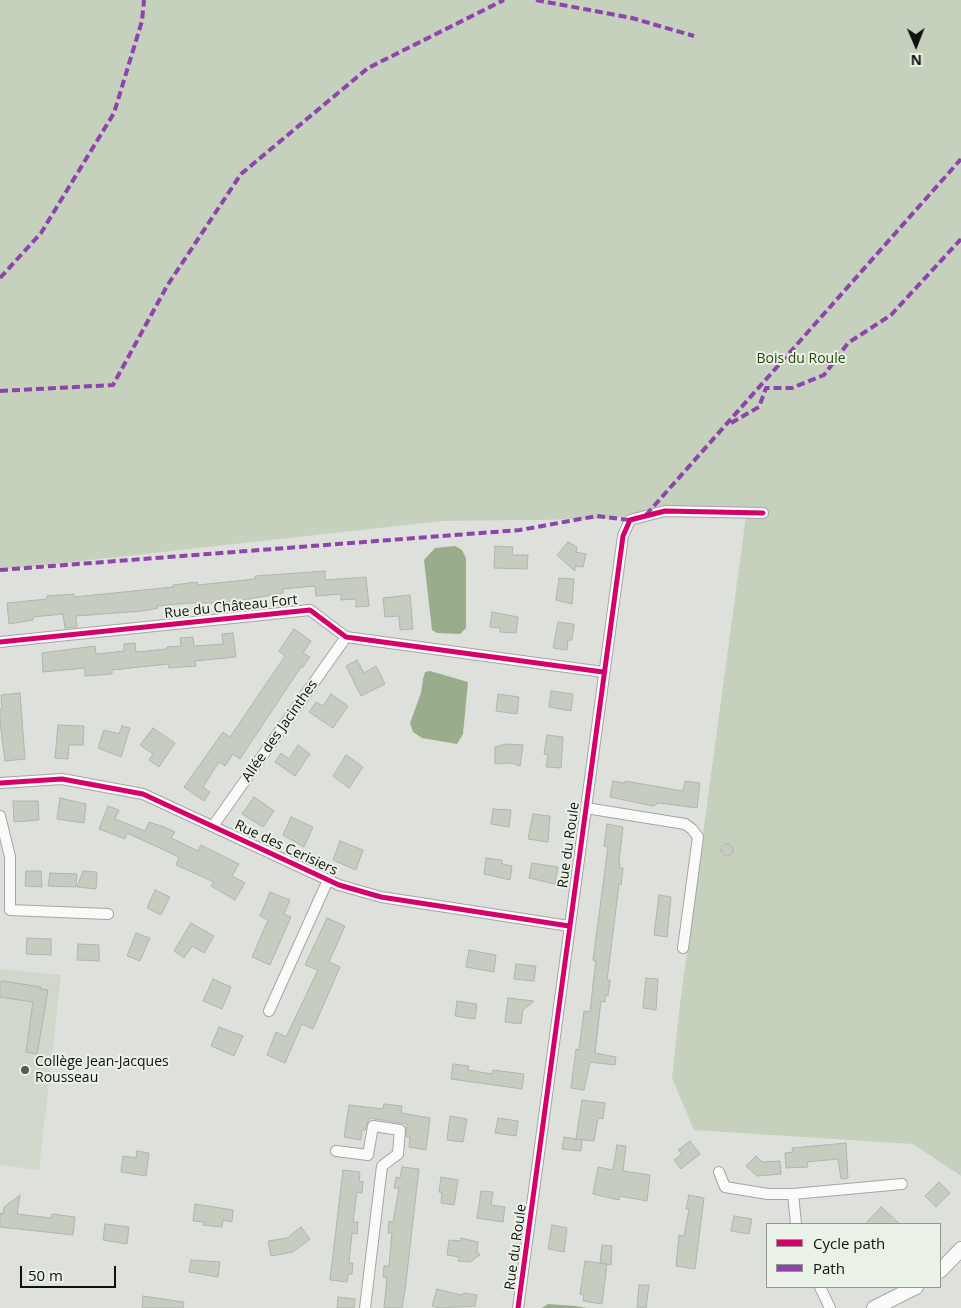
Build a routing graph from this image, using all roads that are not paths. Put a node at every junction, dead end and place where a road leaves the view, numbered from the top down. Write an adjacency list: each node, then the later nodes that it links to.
1 (763, 513): 4 (street, Rue du Roule)
2 (346, 637): 3 (street, Rue du Château Fort); 4 (street, Rue du Château Fort); 8 (street, Allée des Jacinthes)
3 (0, 642)
4 (603, 672): 6 (street, Rue du Roule)
5 (0, 783): 8 (street, Rue des Cerisiers)
6 (586, 808): 11 (street, Rue du Roule); 12 (street)
7 (0, 816): 10 (street)
8 (213, 826): 9 (street, Rue des Cerisiers)
9 (328, 880): 11 (street, Rue des Cerisiers); 13 (street, Rue des Cerisiers)
10 (108, 914)
11 (569, 926): 26 (street, Rue du Roule)
12 (683, 948)
13 (270, 1012)
14 (336, 1151): 15 (street)
15 (368, 1155): 16 (street); 16 (street)
16 (382, 1166): 25 (street)
17 (719, 1172): 19 (street)
18 (902, 1184): 19 (street)
19 (793, 1194): 20 (street)
20 (796, 1223)
21 (961, 1249): 22 (street)
22 (941, 1270)
23 (820, 1288): 27 (street)
24 (914, 1288): 28 (street)
25 (365, 1308)
26 (518, 1308)
27 (830, 1308)
28 (874, 1308)

